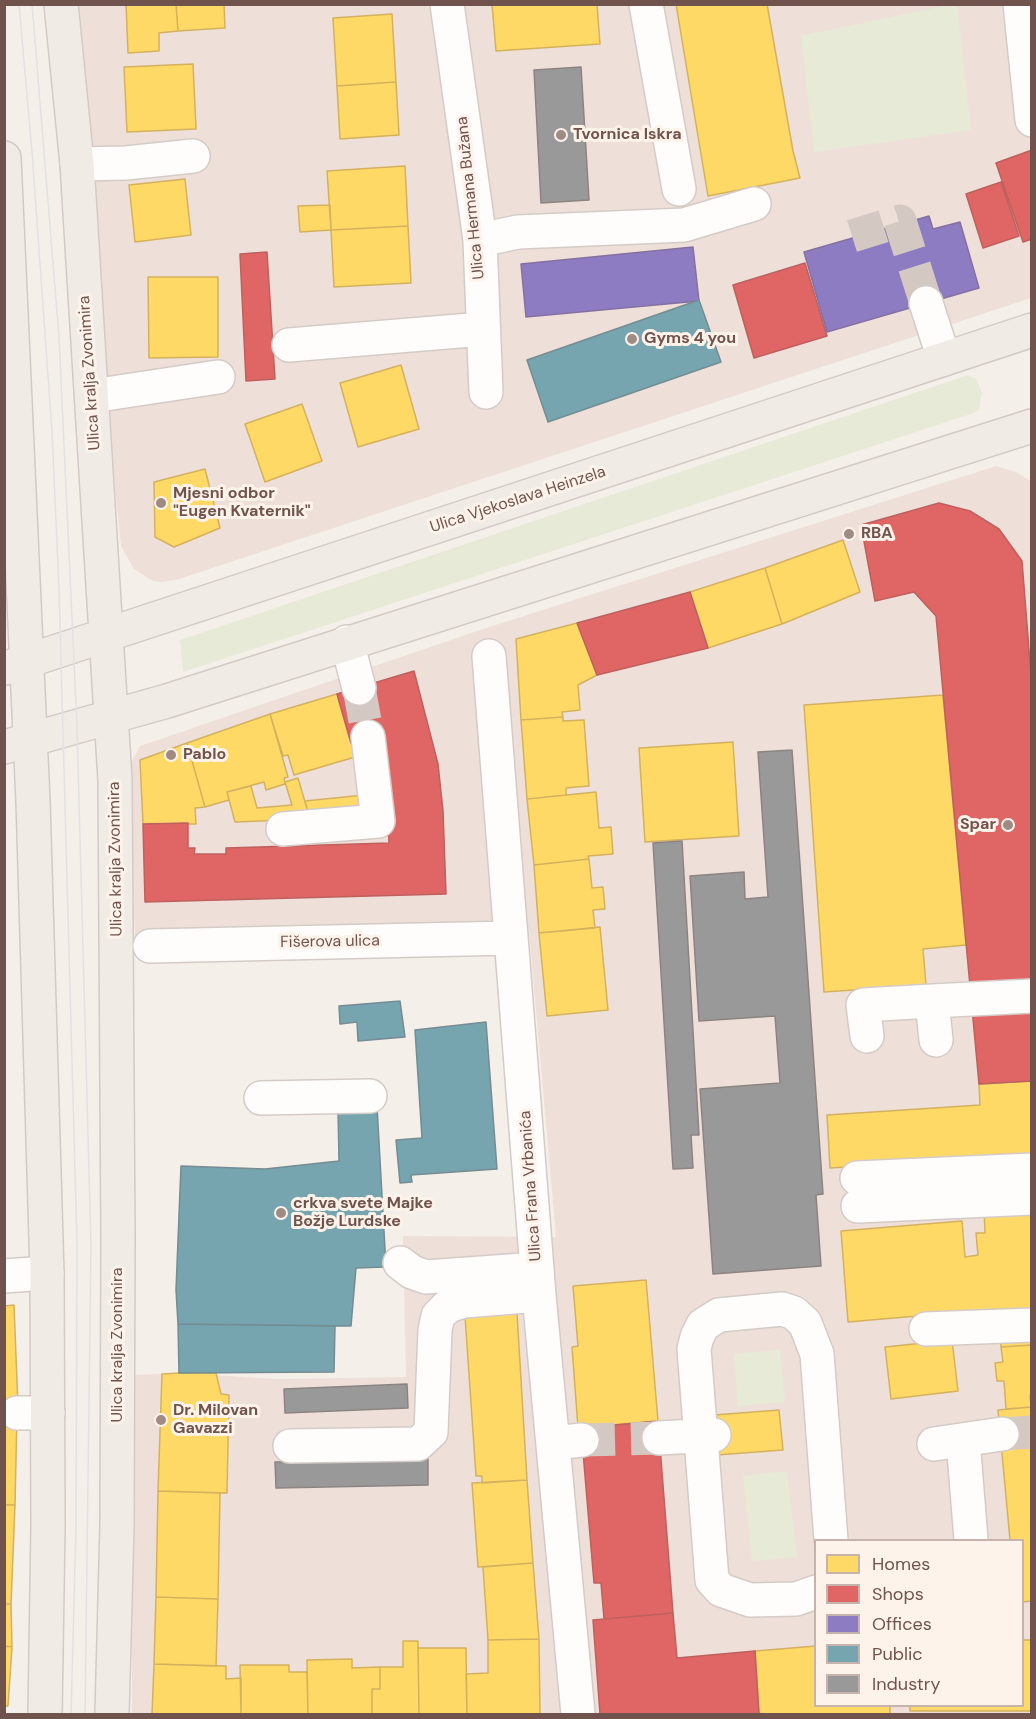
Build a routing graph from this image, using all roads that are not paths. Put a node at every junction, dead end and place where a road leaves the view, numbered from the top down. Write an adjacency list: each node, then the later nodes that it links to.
1 (61, 4): 8 (main road, Ulica kralja Zvonimira)
2 (447, 4): 11 (street, Ulica Hermana Bužana)
3 (646, 4): 9 (street)
4 (1020, 4): 5 (street)
5 (1032, 120)
6 (193, 156): 8 (street)
7 (4, 158): 24 (main road)
8 (76, 164): 19 (main road, Ulica kralja Zvonimira)
9 (680, 189)
10 (754, 204): 11 (street)
11 (480, 240): 13 (street, Ulica Hermana Bužana)
12 (926, 303): 16 (street)
13 (483, 328): 15 (street); 18 (street, Ulica Hermana Bužana)
14 (1031, 331): 16 (main road, Ulica Vjekoslava Heinzela)
15 (289, 345)
16 (944, 359): 21 (main road, Ulica Vjekoslava Heinzela)
17 (218, 377): 19 (street)
18 (486, 392)
19 (92, 396): 21 (main road, Ulica kralja Zvonimira)
20 (1032, 426): 22 (main road)
21 (106, 636): 24 (main road, Ulica Vjekoslava Heinzela); 26 (main road, Ulica kralja Zvonimira)
22 (347, 642): 25 (street); 26 (main road)
23 (489, 656): 30 (street, Ulica Frana Vrbanića)
24 (16, 664): 28 (main road)
25 (358, 688)
26 (112, 717): 28 (main road); 54 (main road, Ulica kralja Zvonimira)
27 (368, 737): 29 (street)
28 (17, 742): 41 (main road)
29 (282, 829)
30 (510, 938): 31 (street, Fišerova ulica); 43 (street, Ulica Frana Vrbanića)
31 (150, 946)
32 (1032, 996): 33 (street)
33 (932, 1001): 34 (street); 35 (street)
34 (867, 1036)
35 (936, 1040)
36 (370, 1096): 37 (street)
37 (261, 1098)
38 (1032, 1170): 39 (street)
39 (1032, 1197)
40 (400, 1263): 43 (street)
41 (47, 1273): 42 (street); 53 (main road)
42 (4, 1276)
43 (538, 1282): 49 (street); 55 (street, Ulica Frana Vrbanića)
44 (1032, 1325): 45 (street)
45 (926, 1329)
46 (1002, 1434): 51 (street)
47 (707, 1435): 48 (street); 50 (street); 52 (street)
48 (659, 1438)
49 (290, 1446)
50 (831, 1539)
51 (971, 1539)
52 (814, 1594)
53 (45, 1714)
54 (112, 1714)
55 (578, 1714)

